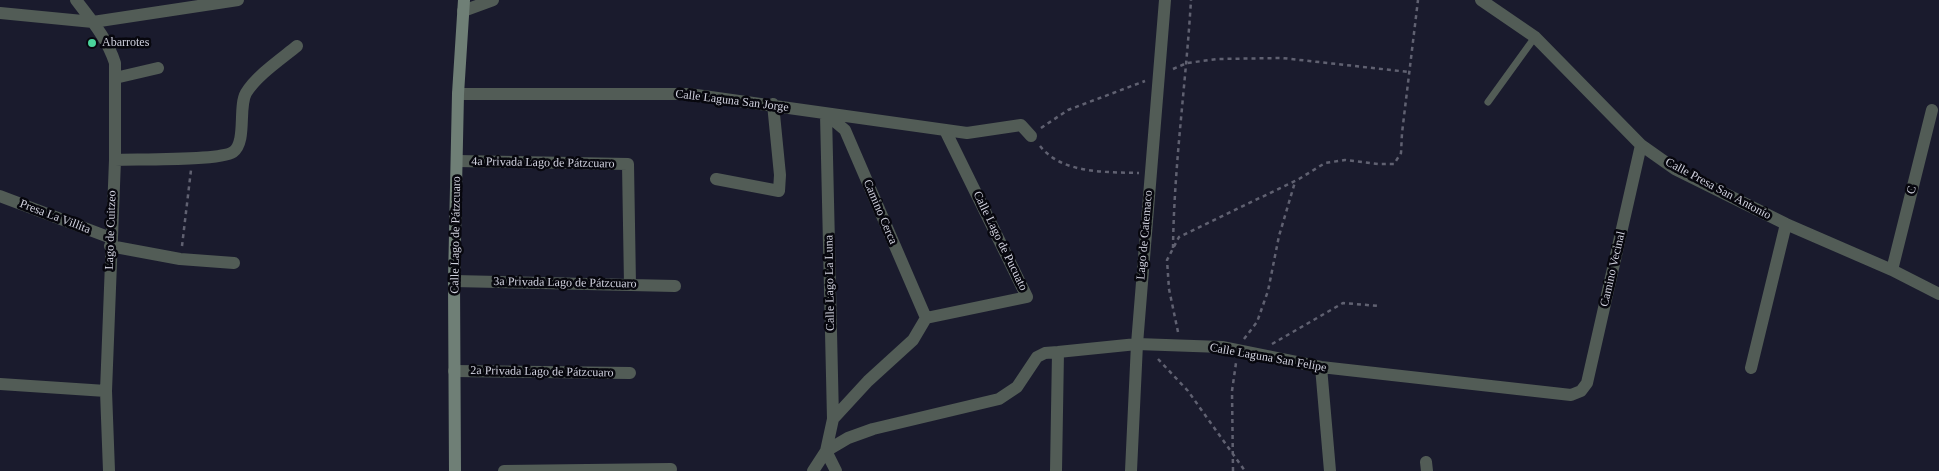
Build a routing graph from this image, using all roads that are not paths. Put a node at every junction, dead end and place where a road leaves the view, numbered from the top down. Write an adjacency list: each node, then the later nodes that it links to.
1 (76, 0): 8 (street, Lago de Cuitzeo)
2 (238, 0): 8 (street)
3 (493, 0): 6 (street)
4 (1165, 0): 34 (street, Lago de Catemaco)
5 (1481, 0): 9 (street, Calle Presa San Antonio)
6 (463, 6): 13 (street, Calle Lago de Pátzcuaro)
7 (0, 13): 8 (street)
8 (93, 22): 12 (street, Lago de Cuitzeo)
9 (1535, 38): 14 (lane); 20 (street, Calle Presa San Antonio)
10 (296, 46): 21 (street)
11 (158, 68): 12 (street)
12 (116, 78): 21 (street, Lago de Cuitzeo)
13 (458, 94): 15 (street, Calle Laguna San Jorge); 22 (street, Calle Lago de Pátzcuaro)
14 (1488, 102)
15 (773, 104): 17 (street, Calle Laguna San Jorge); 23 (street)
16 (1932, 110): 28 (street, C)
17 (826, 114): 18 (street, Calle Laguna San Jorge); 33 (street, Camino Cerca); 43 (street, Calle Lago La Luna)
18 (945, 130): 19 (street, Calle Laguna San Jorge); 33 (street, Calle Lago de Pucuato)
19 (1031, 136)
20 (1641, 145): 25 (street, Calle Presa San Antonio); 42 (street, Camino Vecinal)
21 (115, 160): 26 (street, Lago de Cuitzeo)
22 (457, 161): 29 (street, Calle Lago de Pátzcuaro); 30 (street, 4a Privada Lago de Pátzcuaro)
23 (716, 179)
24 (0, 196): 26 (street, Presa La Villita)
25 (1786, 224): 28 (street, Calle Presa San Antonio); 37 (street)
26 (111, 242): 27 (street, Presa La Villita); 41 (street, Lago de Cuitzeo)
27 (234, 263)
28 (1892, 270): 32 (street, Calle Presa San Antonio)
29 (454, 281): 30 (street, 3a Privada Lago de Pátzcuaro); 38 (street, Calle Lago de Pátzcuaro)
30 (630, 285): 31 (street, 3a Privada Lago de Pátzcuaro)
31 (675, 286)
32 (1939, 294)
33 (926, 318): 43 (street)
34 (1141, 344): 35 (street, Calle Laguna San Felipe); 36 (street, Calle Laguna San Felipe); 52 (street, Lago de Catemaco)
35 (1058, 352): 44 (street, Calle Laguna San Felipe); 51 (street)
36 (1321, 367): 42 (street, Calle Laguna San Felipe); 53 (street)
37 (1751, 368)
38 (454, 371): 39 (street, 2a Privada Lago de Pátzcuaro); 47 (street, Calle Lago de Pátzcuaro)
39 (630, 373)
40 (0, 384): 41 (street)
41 (106, 391): 46 (street, Lago de Cuitzeo)
42 (1581, 391)
43 (833, 419): 44 (street, Calle Lago La Luna)
44 (826, 450): 49 (street, Calle Laguna San Felipe); 50 (street)
45 (671, 469): 48 (street)
46 (109, 471)
47 (454, 471)
48 (504, 471)
49 (813, 471)
50 (836, 471)
51 (1056, 471)
52 (1131, 471)
53 (1330, 471)

